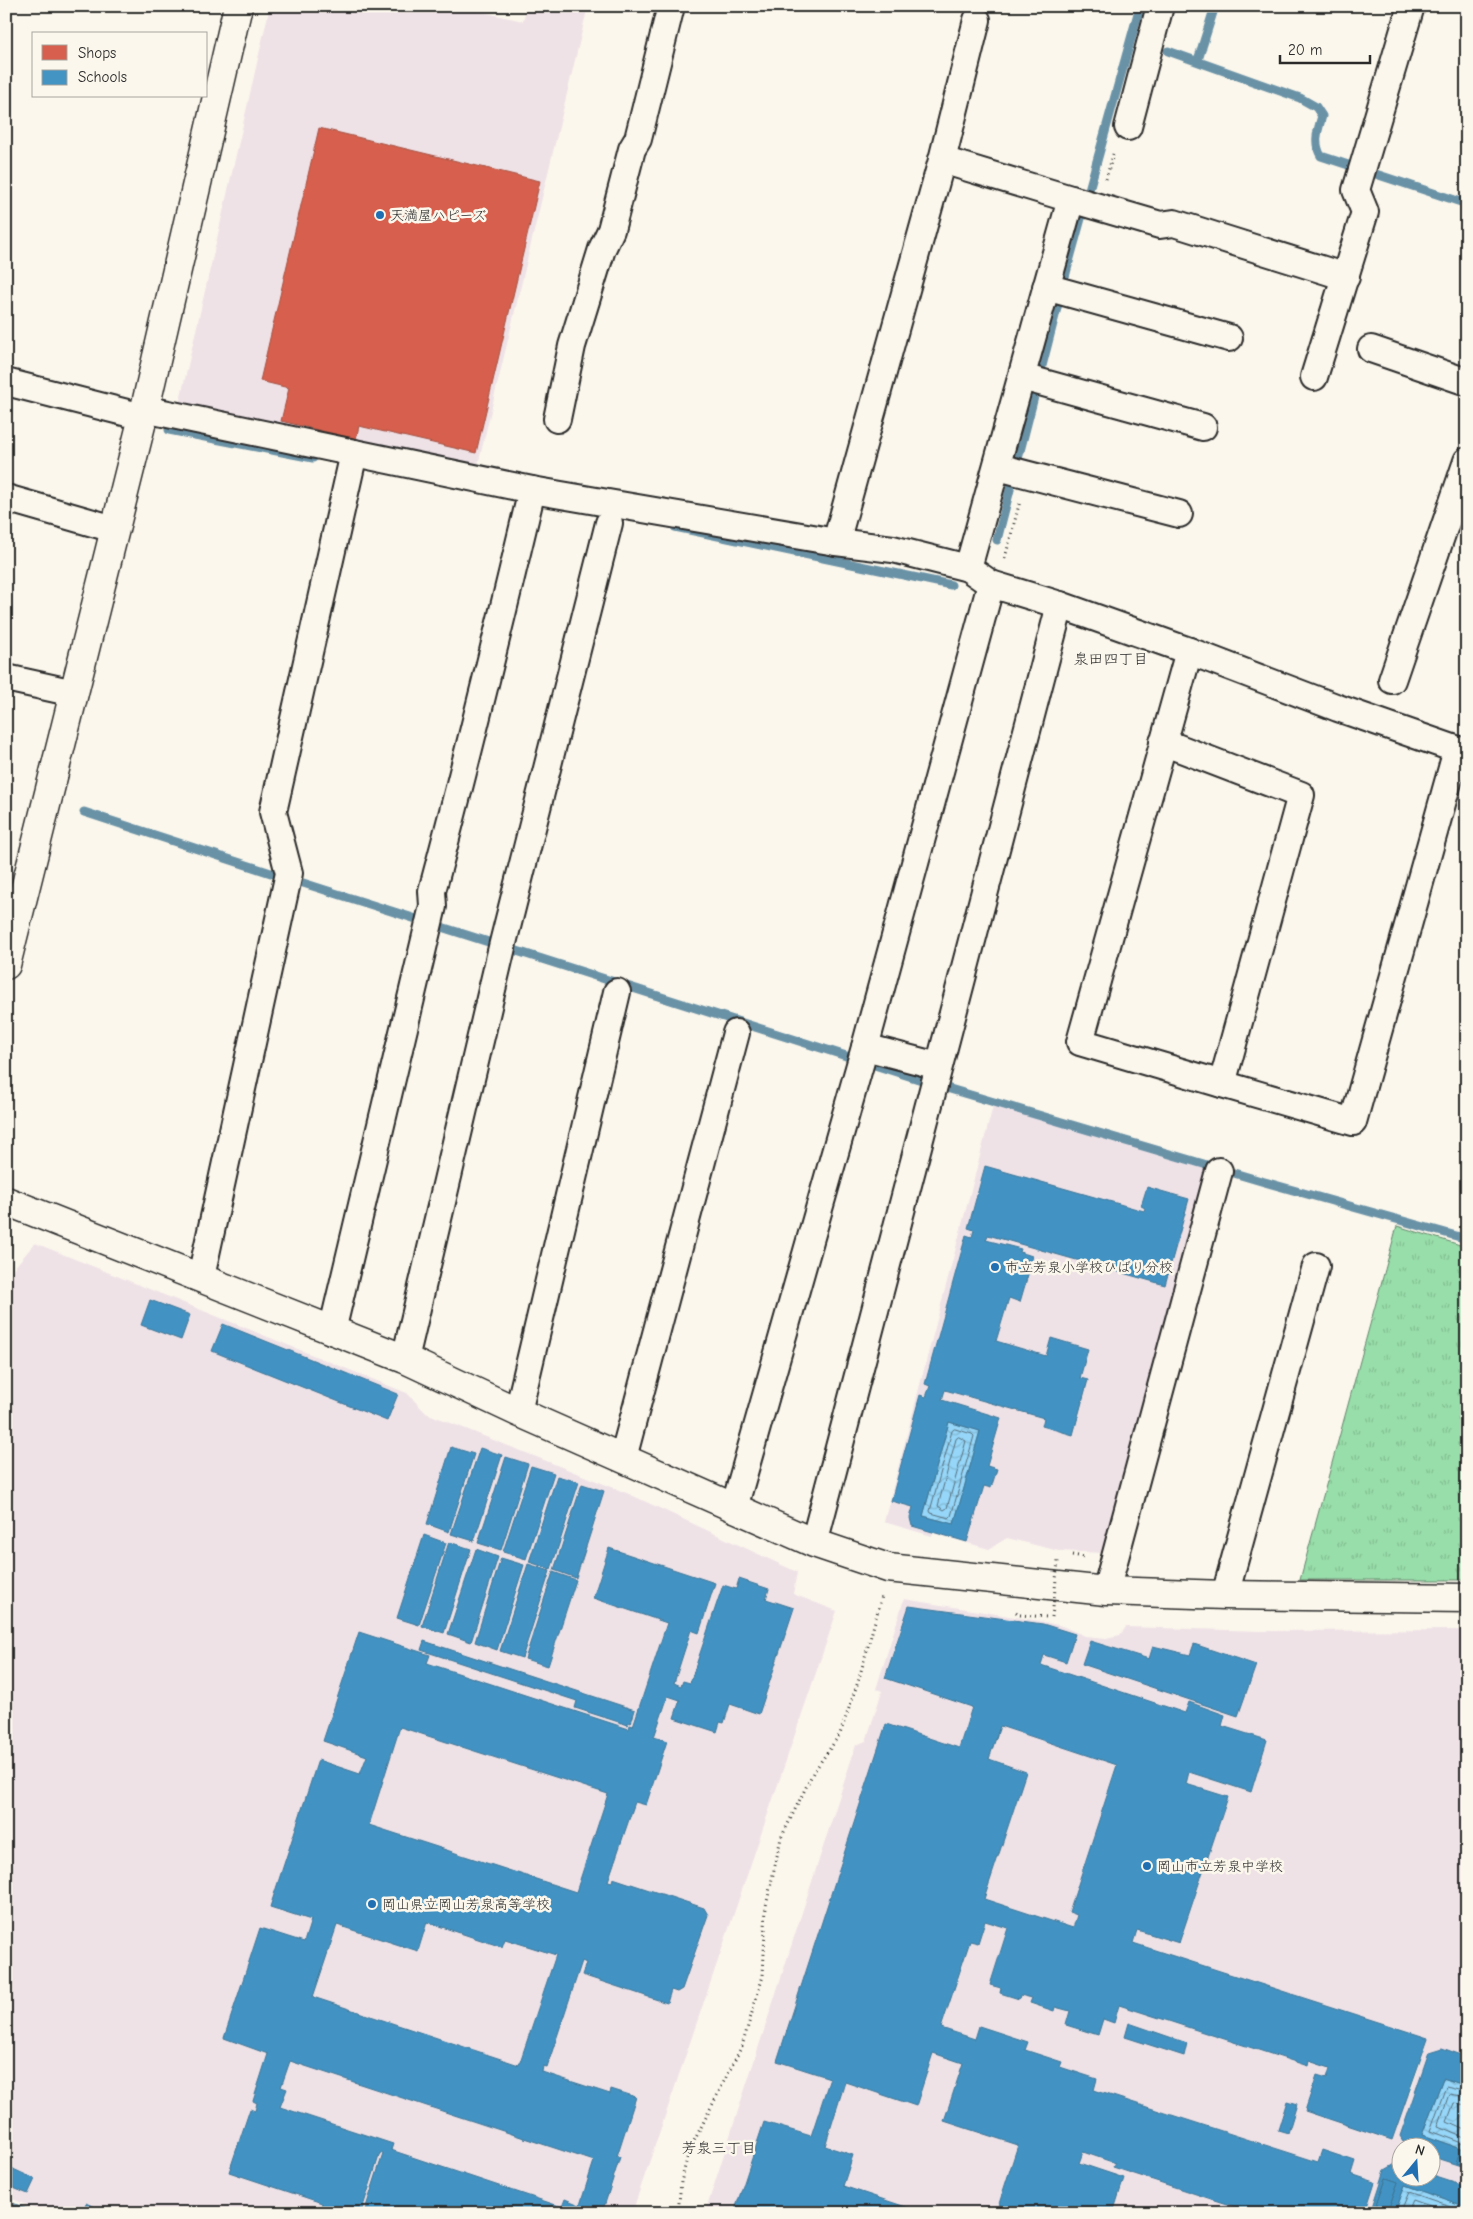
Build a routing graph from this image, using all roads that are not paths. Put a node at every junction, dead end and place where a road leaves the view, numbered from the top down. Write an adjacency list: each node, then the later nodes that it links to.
1 (238, 6): 17 (street)
2 (671, 6): 18 (street)
3 (1160, 6): 6 (street)
4 (1411, 6): 9 (street)
5 (977, 20): 7 (street)
6 (1128, 128)
7 (942, 160): 8 (street); 28 (street)
8 (1081, 202): 9 (street); 10 (street)
9 (1346, 277): 13 (street)
10 (1057, 290): 11 (street); 14 (street)
11 (1229, 338)
12 (1371, 349): 16 (street)
13 (1314, 377)
14 (1033, 380): 19 (street); 22 (street)
15 (6, 382): 17 (street)
16 (1467, 382)
17 (143, 413): 21 (street); 27 (street)
18 (557, 419)
19 (1203, 426)
20 (1467, 460): 34 (street)
21 (353, 461): 23 (street); 47 (street)
22 (1011, 471): 25 (street); 29 (street)
23 (530, 496): 28 (street); 48 (street)
24 (6, 498): 27 (street)
25 (1179, 514)
26 (610, 523): 49 (street)
27 (114, 529): 35 (street)
28 (836, 542): 29 (street)
29 (968, 568): 30 (street)
30 (991, 584): 31 (street); 41 (street)
31 (1060, 605): 32 (street); 42 (street)
32 (1189, 651): 36 (street); 37 (street)
33 (6, 678): 35 (street)
34 (1392, 680)
35 (74, 693): 38 (street)
36 (1163, 742): 43 (street); 43 (street)
37 (1462, 751): 43 (street)
38 (6, 965)
39 (617, 992): 50 (street)
40 (736, 1033): 51 (street)
41 (862, 1057): 42 (street); 52 (street)
42 (935, 1078): 53 (street)
43 (1222, 1084)
44 (1219, 1171): 54 (street)
45 (6, 1201): 47 (street)
46 (1316, 1266): 55 (street)
47 (201, 1276): 48 (street)
48 (332, 1331): 49 (street)
49 (406, 1359): 50 (street)
50 (518, 1412): 51 (street)
51 (623, 1458): 52 (street)
52 (734, 1508): 53 (street)
53 (814, 1543): 54 (street)
54 (1106, 1591): 55 (street)
55 (1225, 1595): 56 (street)
56 (1467, 1598)

